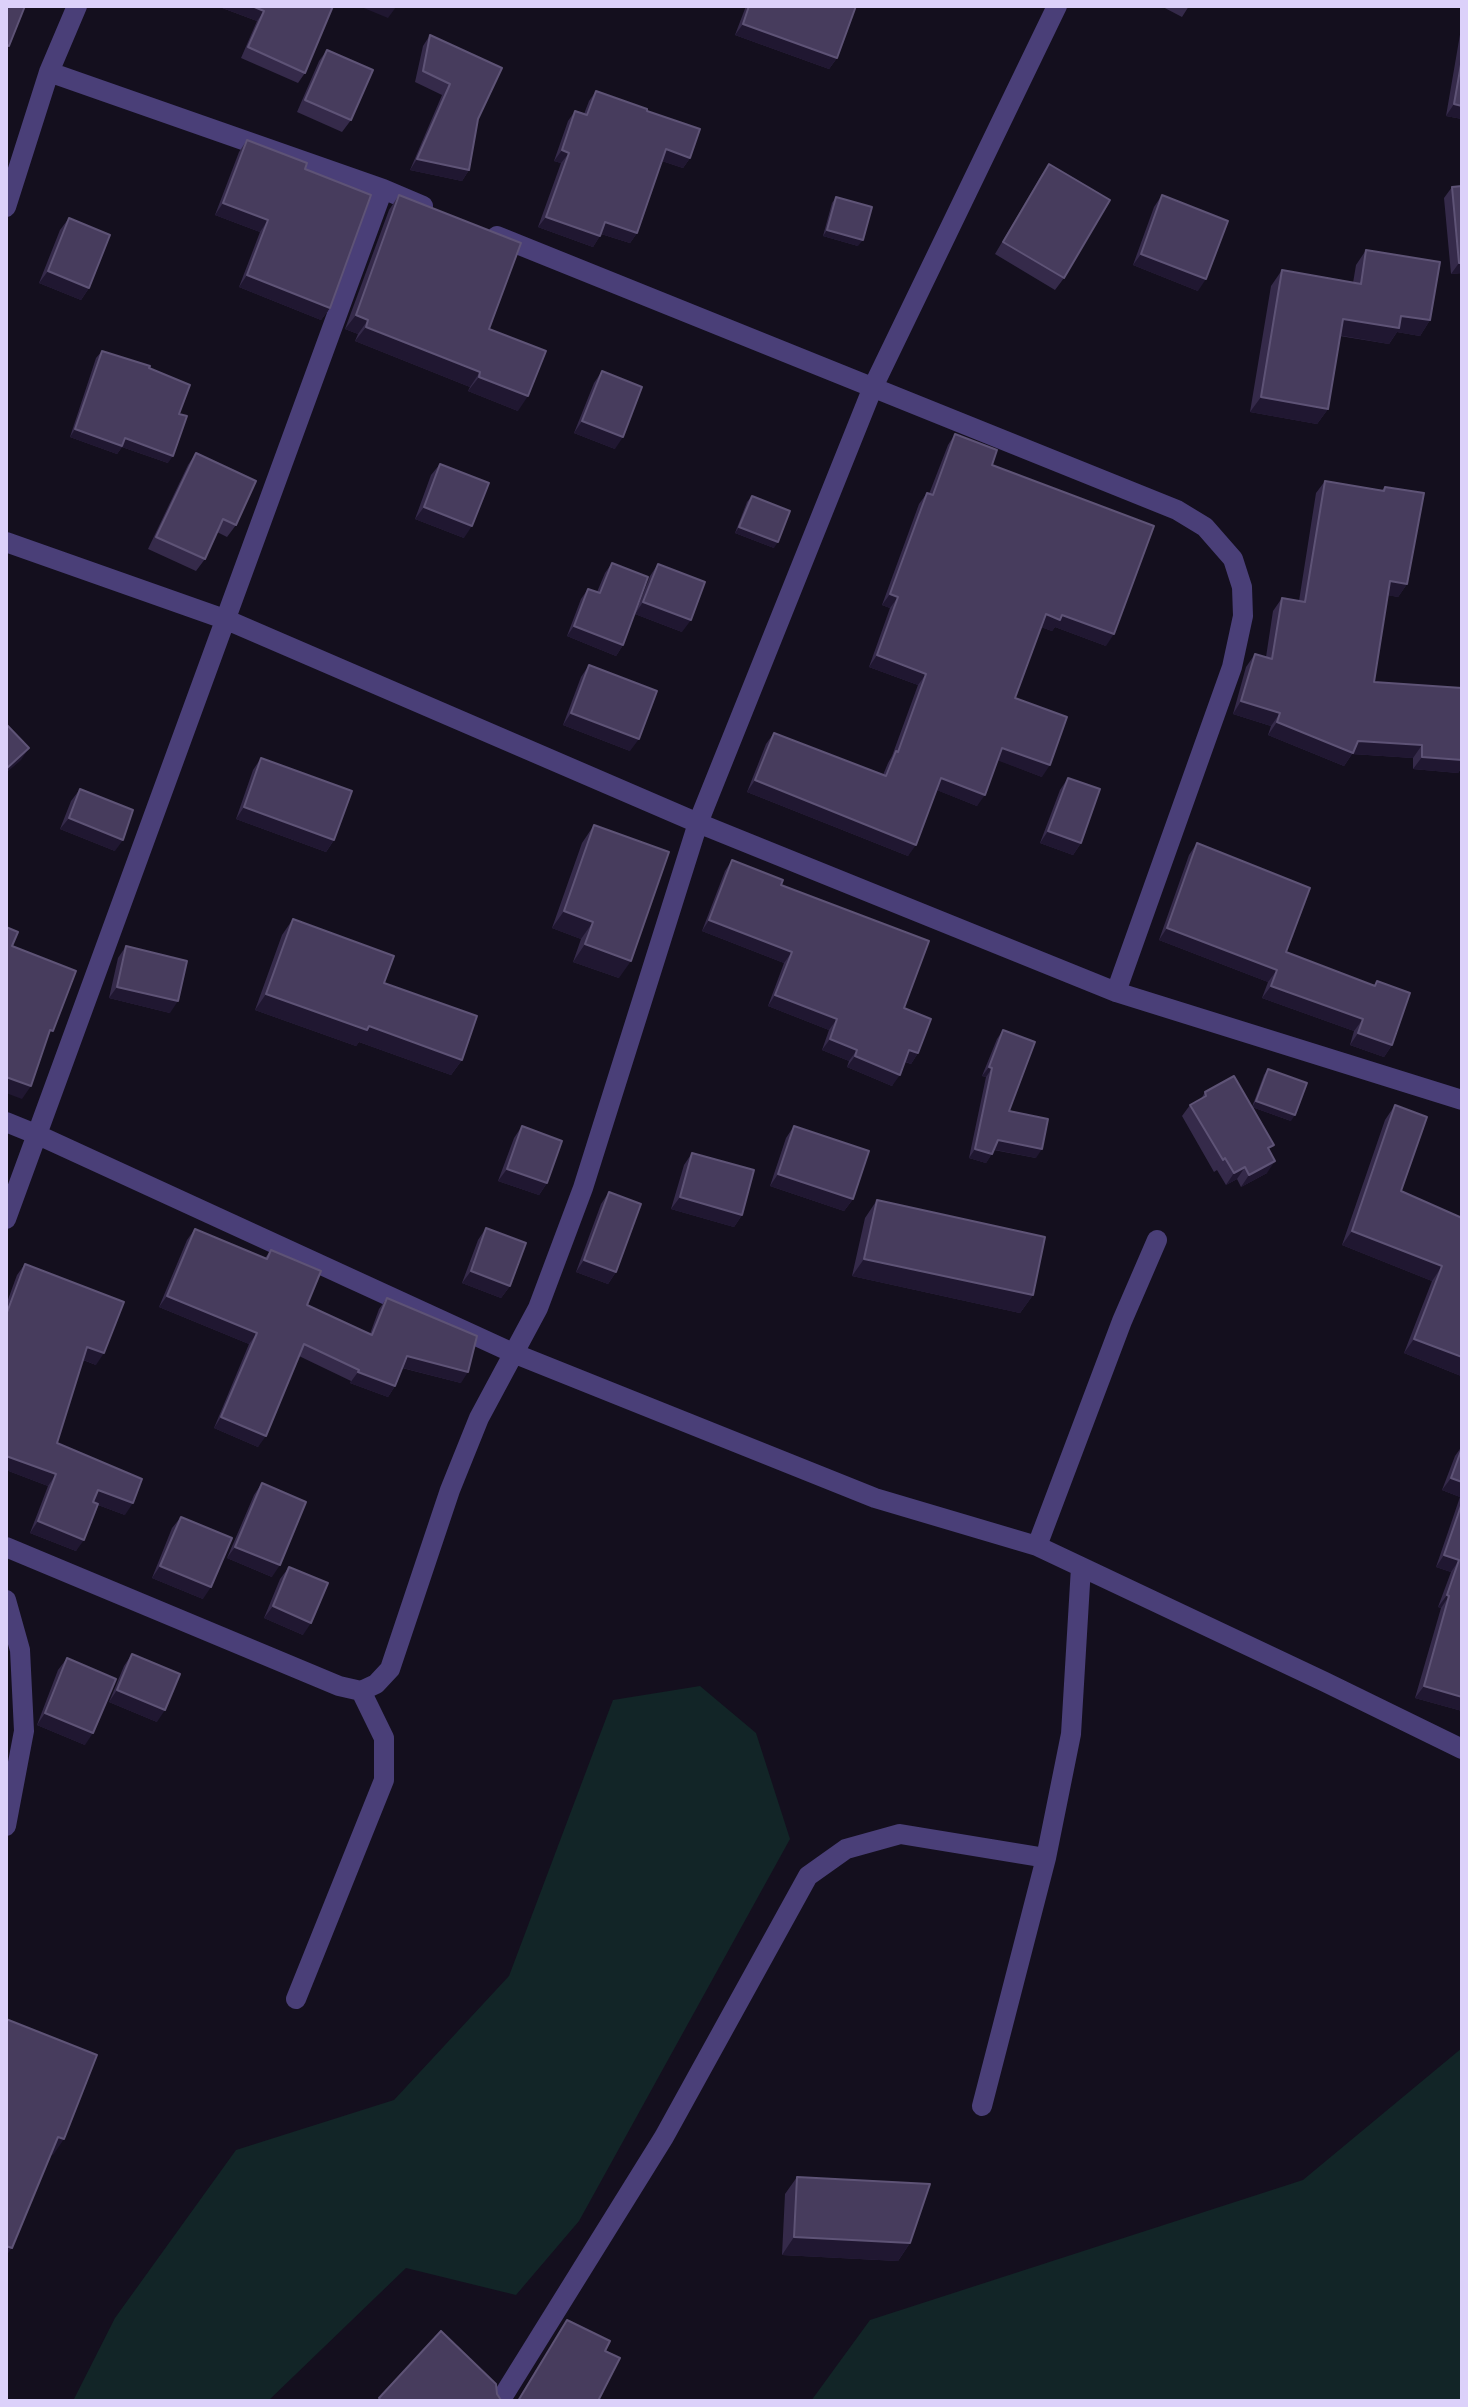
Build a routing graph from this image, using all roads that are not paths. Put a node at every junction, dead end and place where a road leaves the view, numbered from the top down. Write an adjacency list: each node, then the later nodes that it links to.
1 (77, 6): 3 (street)
2 (1057, 6): 8 (street)
3 (49, 72): 4 (street); 5 (street)
4 (383, 189): 6 (street); 10 (street)
5 (6, 207)
6 (440, 213)
7 (484, 230): 8 (street)
8 (873, 387): 11 (street); 12 (street)
9 (6, 542): 10 (street)
10 (227, 620): 11 (street); 15 (street)
11 (698, 823): 12 (street); 18 (street)
12 (1116, 992): 13 (street)
13 (1462, 1100)
14 (6, 1122): 15 (street)
15 (38, 1135): 16 (street); 18 (street)
16 (6, 1219)
17 (1157, 1240): 19 (street)
18 (513, 1353): 19 (street); 23 (street)
19 (1037, 1546): 21 (street)
20 (6, 1547): 23 (street)
21 (1081, 1567): 24 (street); 26 (street)
22 (6, 1600): 25 (street)
23 (361, 1691): 27 (street)
24 (1462, 1749)
25 (6, 1826)
26 (1046, 1858): 28 (street); 29 (street)
27 (296, 1999)
28 (982, 2106)
29 (500, 2401)

